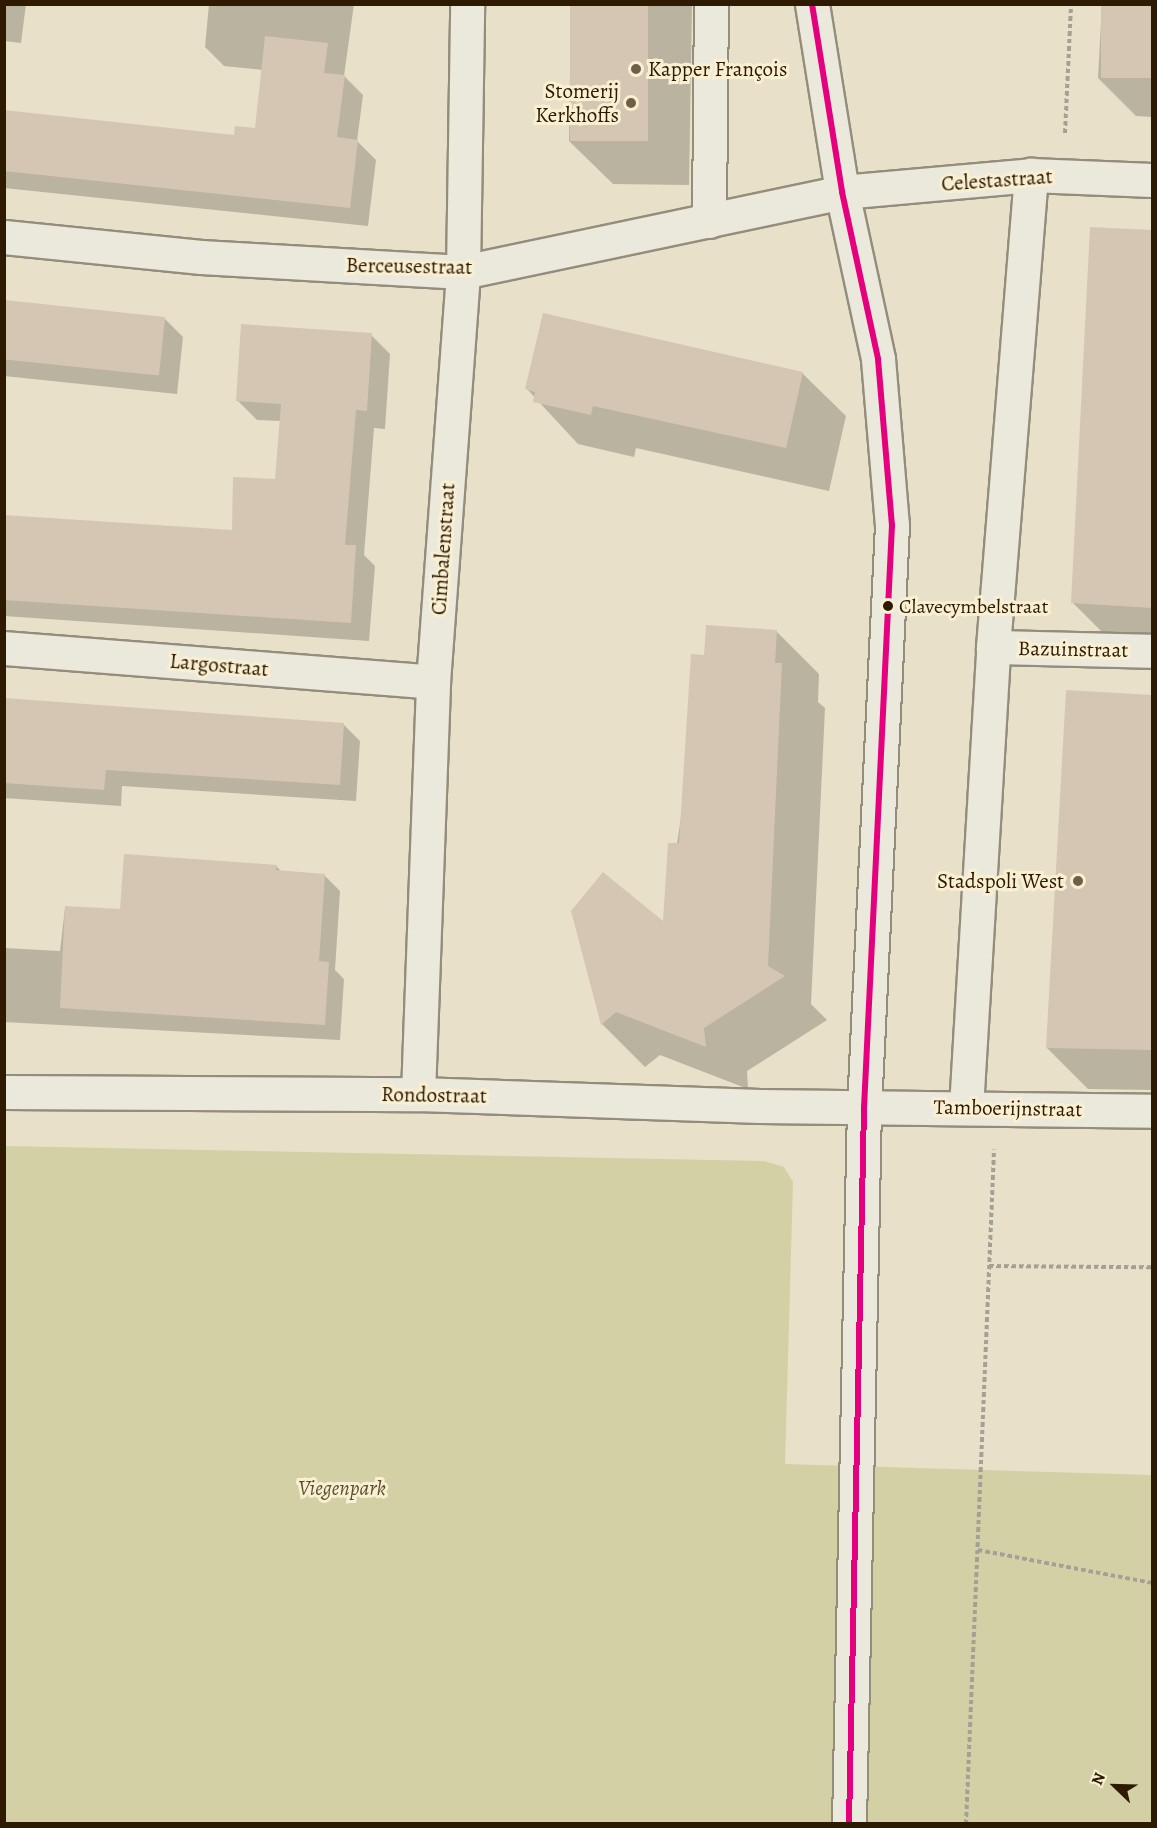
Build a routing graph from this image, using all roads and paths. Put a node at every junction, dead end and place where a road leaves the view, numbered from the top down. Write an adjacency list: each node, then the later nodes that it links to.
1 (466, 4): 10 (street, Cimbalenstraat)
2 (711, 4): 8 (street)
3 (812, 4): 7 (street)
4 (1071, 4): 5 (path)
5 (1047, 175): 6 (street, Celestastraat); 7 (street, Celestastraat); 11 (street)
6 (1152, 180)
7 (842, 192): 8 (street, Berceusestraat); 17 (street)
8 (709, 221): 10 (street, Berceusestraat)
9 (4, 237): 10 (street, Berceusestraat)
10 (463, 272): 14 (street, Cimbalenstraat)
11 (993, 647): 13 (street, Bazuinstraat); 18 (street)
12 (4, 648): 14 (street, Largostraat)
13 (1152, 651)
14 (433, 682): 16 (street, Cimbalenstraat)
15 (4, 1092): 16 (street, Rondostraat)
16 (418, 1094): 17 (street, Rondostraat)
17 (864, 1107): 18 (street, Tamboerijnstraat); 24 (street)
18 (981, 1108): 19 (street, Tamboerijnstraat); 20 (path)
19 (1152, 1111)
20 (989, 1266): 21 (path); 22 (path)
21 (1152, 1267)
22 (978, 1550): 23 (path); 25 (path)
23 (1152, 1583)
24 (849, 1824)
25 (966, 1824)

